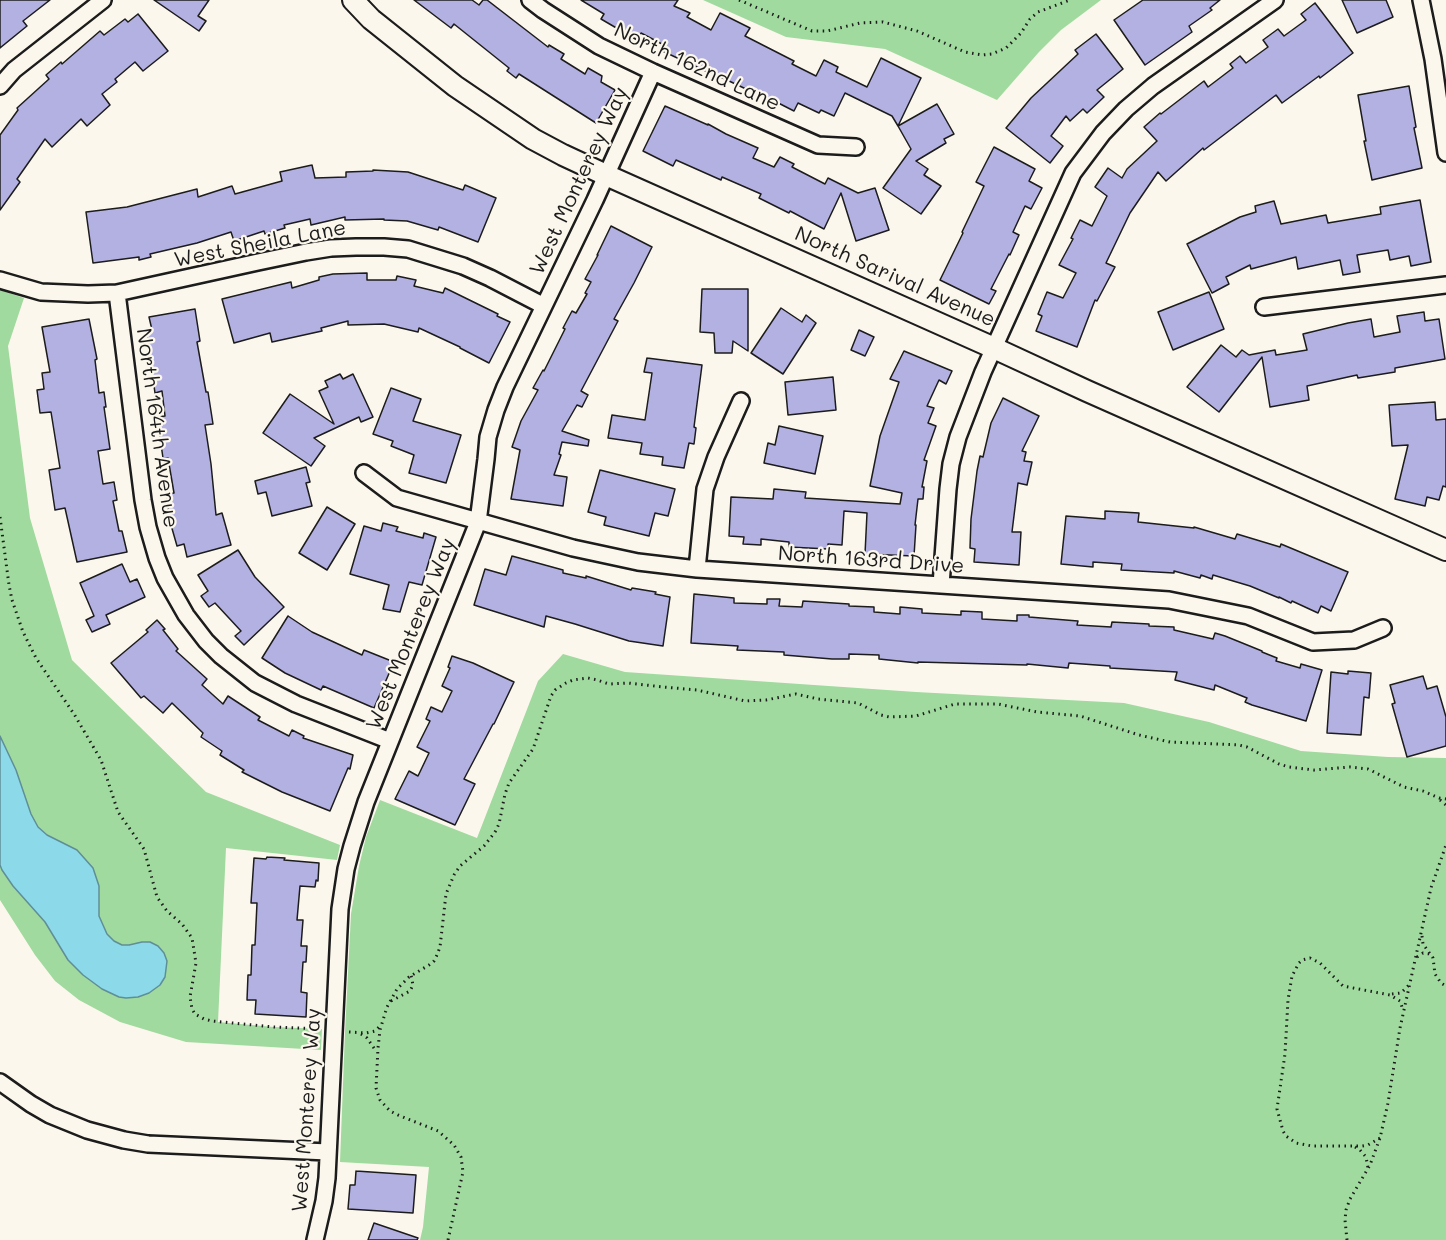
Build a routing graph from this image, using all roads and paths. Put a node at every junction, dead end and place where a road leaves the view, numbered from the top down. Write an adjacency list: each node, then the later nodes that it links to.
1 (103, 0): 9 (street)
2 (353, 0): 12 (street, North Sarival Avenue)
3 (530, 0): 8 (street, North 162nd Lane)
4 (739, 0): 5 (path)
5 (1070, 0)
6 (1275, 0): 18 (street)
7 (1421, 0): 11 (street)
8 (653, 72): 10 (street, North 162nd Lane); 12 (street, West Monterey Way)
9 (0, 86)
10 (856, 147)
11 (1446, 153)
12 (606, 176): 16 (street, West Monterey Way); 18 (street, North Sarival Avenue)
13 (0, 280): 15 (street)
14 (1446, 285): 17 (street)
15 (117, 293): 16 (street, West Sheila Lane); 27 (street, North 164th Avenue)
16 (544, 306): 22 (street, West Monterey Way)
17 (1264, 307)
18 (994, 348): 23 (street, North Sarival Avenue); 25 (street)
19 (741, 401): 24 (street)
20 (364, 473): 22 (street, North 163rd Drive)
21 (0, 517): 42 (path)
22 (478, 522): 24 (street, North 163rd Drive); 27 (street, West Monterey Way)
23 (1446, 550)
24 (697, 569): 25 (street, North 163rd Drive)
25 (941, 585): 26 (street, North 163rd Drive)
26 (1383, 628)
27 (390, 741): 42 (street, West Monterey Way)
28 (1436, 797): 29 (path); 30 (path); 35 (path)
29 (1446, 799)
30 (1446, 805)
31 (1446, 845): 32 (path)
32 (1422, 933): 33 (path); 34 (path)
33 (1430, 954): 34 (path); 37 (path)
34 (1416, 958): 36 (path)
35 (411, 975): 39 (path); 39 (path)
36 (1411, 982): 38 (path); 40 (path)
37 (1446, 986)
38 (1390, 994): 40 (path); 47 (path)
39 (390, 1002): 41 (path)
40 (1404, 1011): 46 (path)
41 (381, 1024): 43 (path); 44 (path)
42 (334, 1030): 43 (path); 48 (street, West Monterey Way)
43 (359, 1033): 44 (path)
44 (377, 1053): 51 (path)
45 (0, 1082): 48 (street)
46 (1380, 1138): 47 (path); 49 (path)
47 (1354, 1146): 49 (path)
48 (328, 1152): 50 (street, West Monterey Way)
49 (1366, 1173): 52 (path)
50 (315, 1240)
51 (448, 1240)
52 (1347, 1240)

